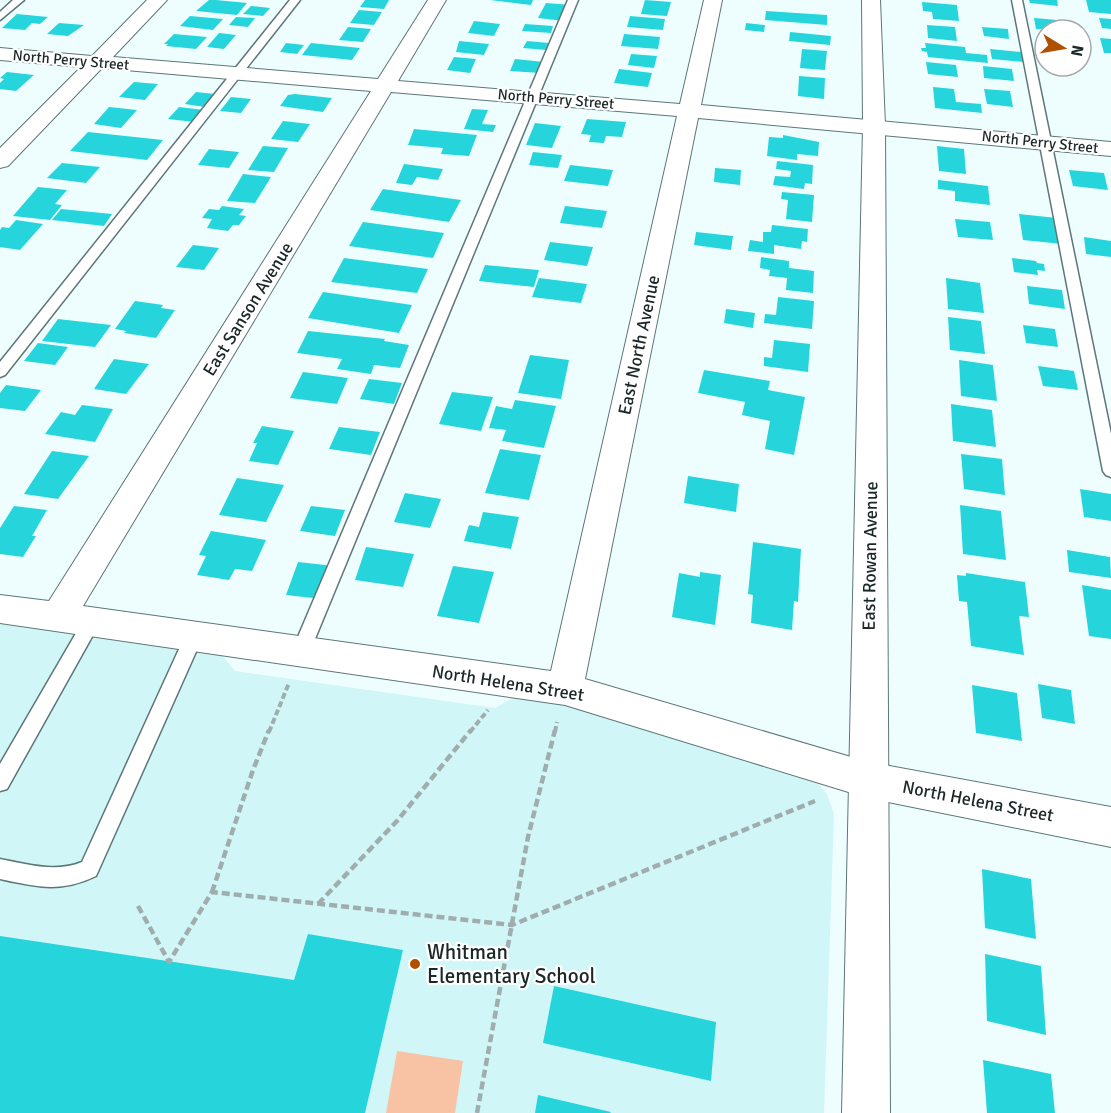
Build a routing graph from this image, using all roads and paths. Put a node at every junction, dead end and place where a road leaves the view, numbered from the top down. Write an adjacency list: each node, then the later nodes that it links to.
1 (19, 0): 9 (lane)
2 (158, 0): 11 (street)
3 (295, 0): 12 (lane)
4 (437, 0): 13 (street, East Sanson Avenue)
5 (573, 0): 14 (lane)
6 (713, 0): 15 (street, East North Avenue)
7 (871, 0): 16 (street, East Rowan Avenue)
8 (1017, 0): 17 (lane)
9 (0, 17)
10 (0, 54): 11 (street, North Perry Street)
11 (99, 62): 12 (street, North Perry Street); 19 (street)
12 (237, 73): 13 (street, North Perry Street); 20 (lane)
13 (385, 86): 14 (street, North Perry Street); 23 (street, East Sanson Avenue)
14 (533, 97): 15 (street, North Perry Street); 25 (lane)
15 (690, 110): 16 (street, North Perry Street); 27 (street, East North Avenue)
16 (874, 126): 17 (street, North Perry Street); 28 (street, East Rowan Avenue)
17 (1045, 143): 18 (street, North Perry Street); 21 (lane)
18 (1111, 149)
19 (0, 161)
20 (0, 372)
21 (1111, 471)
22 (0, 609): 23 (street, North Helena Street)
23 (75, 619): 24 (street, North Helena Street); 29 (lane)
24 (194, 636): 25 (street, North Helena Street); 31 (lane)
25 (302, 651): 26 (street, North Helena Street); 32 (path)
26 (512, 682): 27 (street, North Helena Street); 33 (path)
27 (565, 689): 28 (street, North Helena Street); 35 (path)
28 (868, 780): 30 (street, North Helena Street); 35 (path); 37 (street, East Rowan Avenue)
29 (0, 782)
30 (1111, 826)
31 (0, 869)
32 (212, 892): 33 (path); 34 (path)
33 (318, 904): 35 (path)
34 (138, 906)
35 (512, 925): 36 (path)
36 (477, 1113)
37 (866, 1113)

